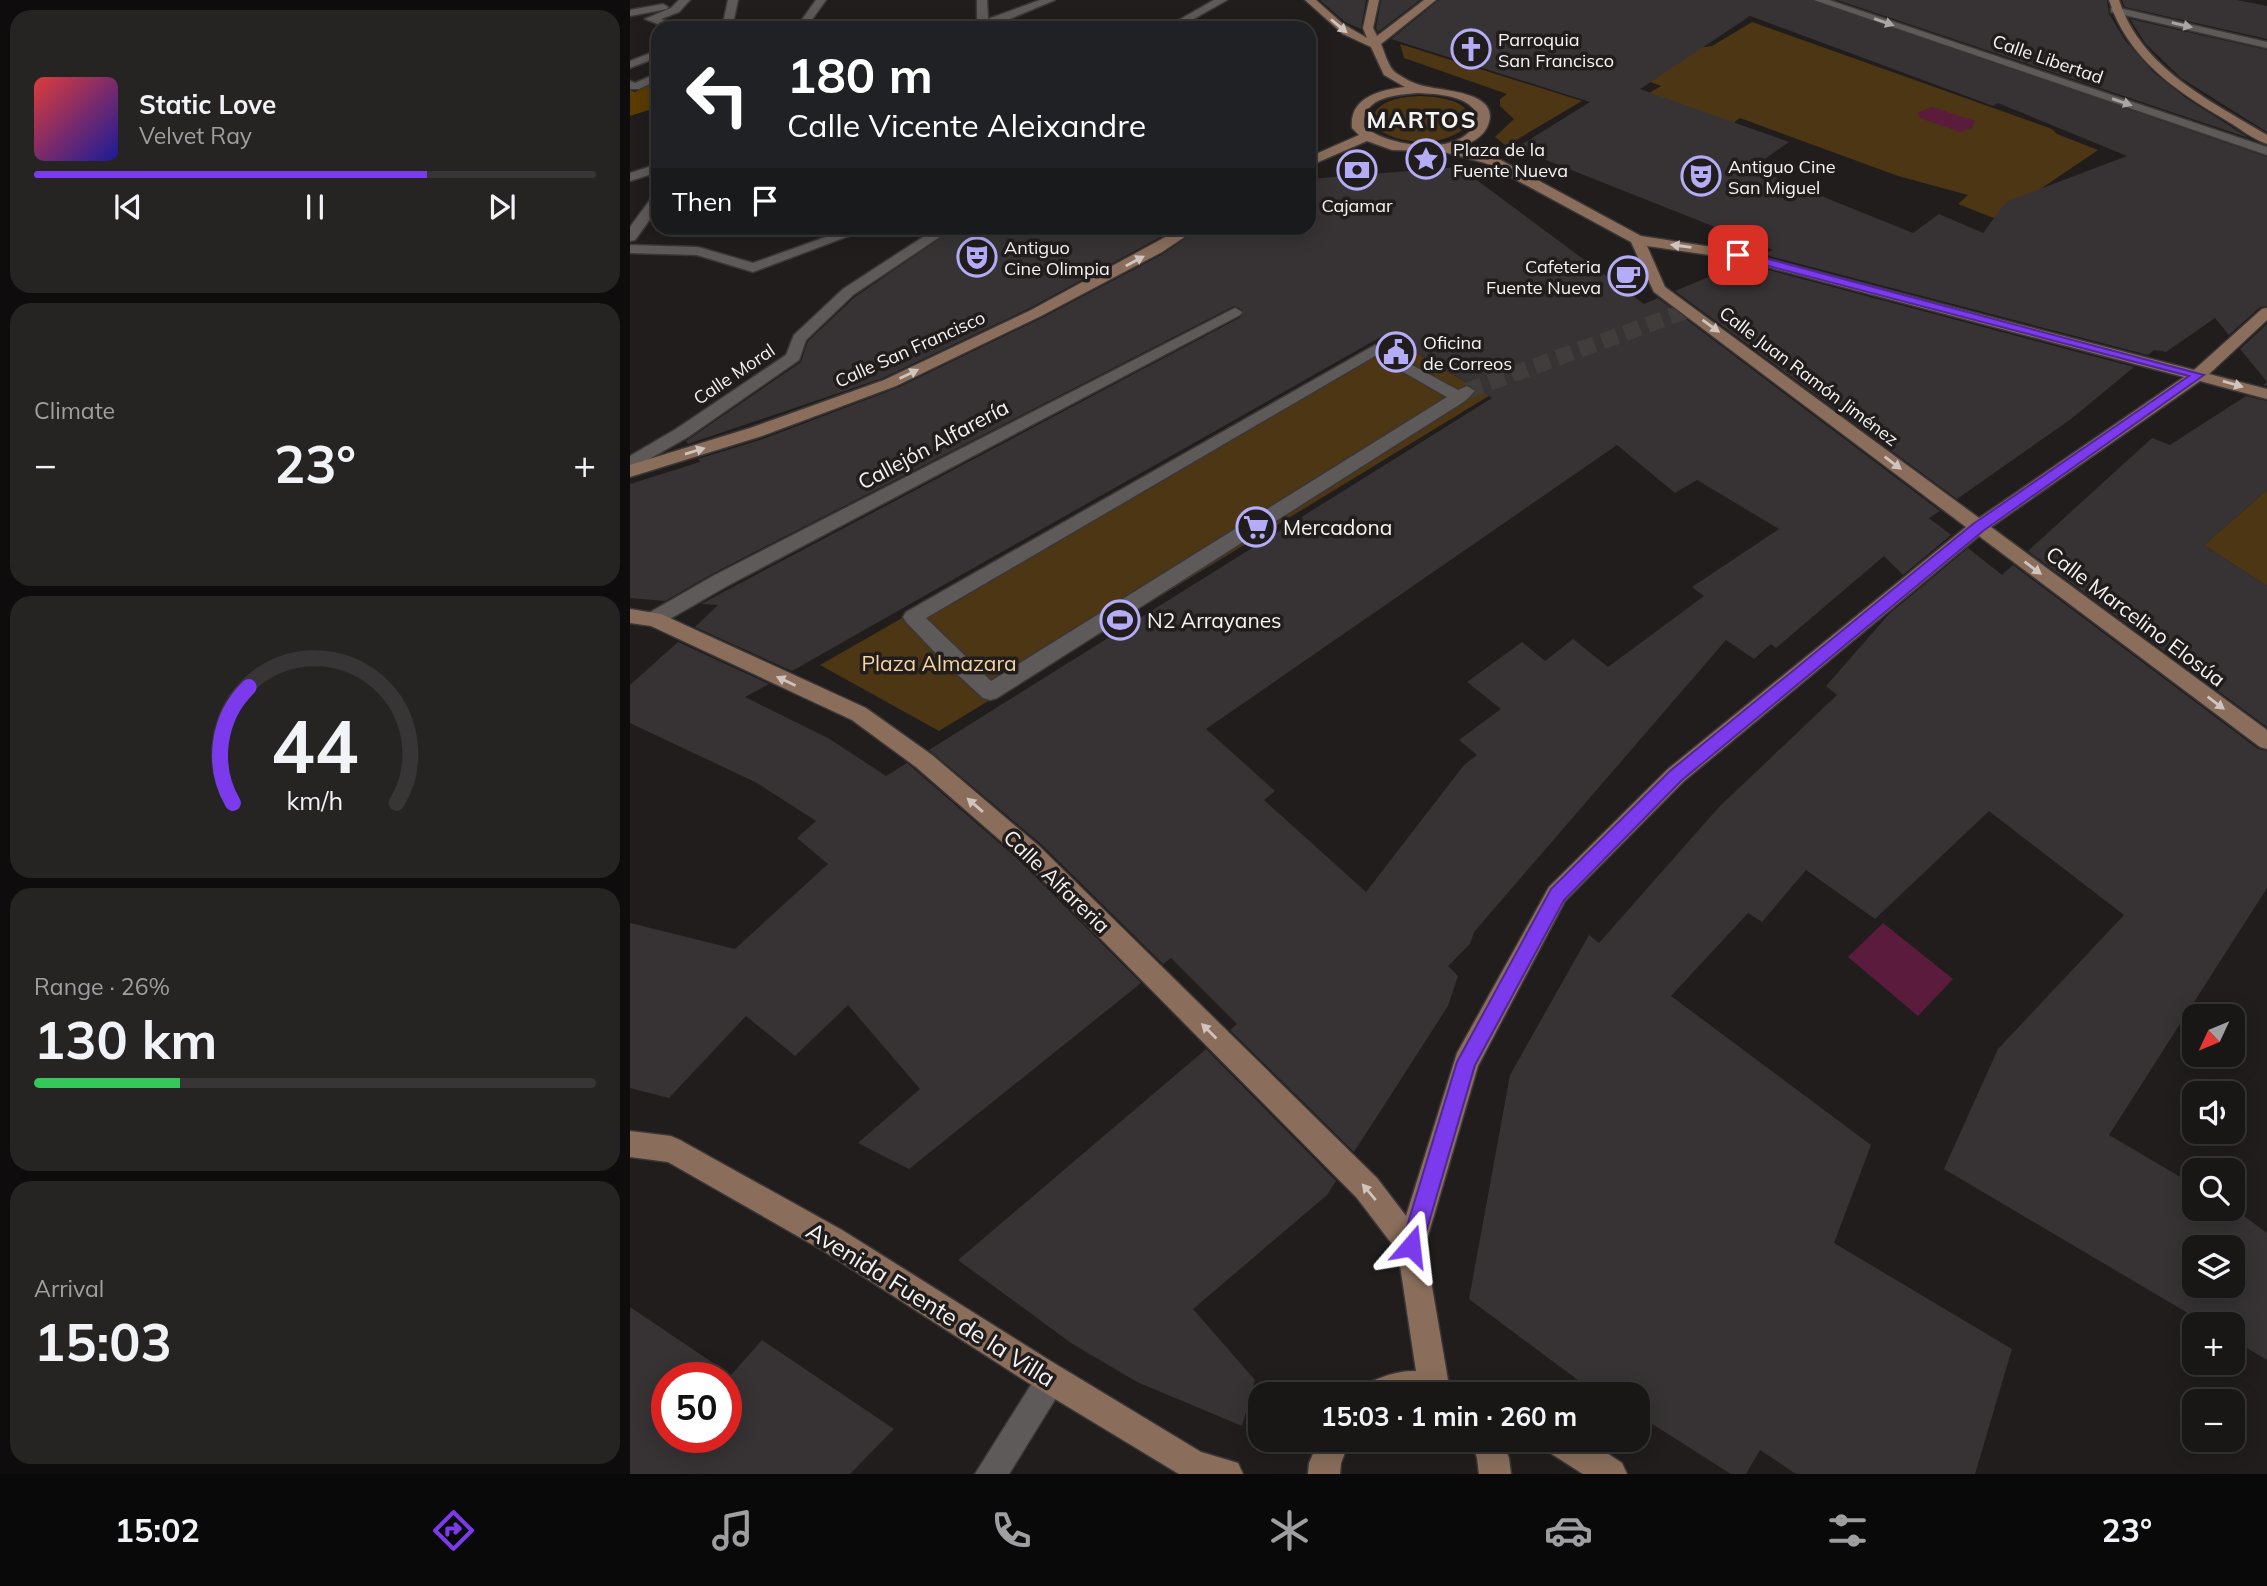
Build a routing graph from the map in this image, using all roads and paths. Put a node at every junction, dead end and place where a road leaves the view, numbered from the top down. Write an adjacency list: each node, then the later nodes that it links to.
1 (677, 0): 13 (street)
2 (685, 0): 14 (street)
3 (733, 0): 15 (street)
4 (821, 0): 16 (street)
5 (982, 0): 17 (street)
6 (1050, 0): 18 (street)
7 (1222, 0): 19 (street)
8 (1310, 0): 20 (street, one-way to 20)
9 (1374, 0): 20 (street)
10 (1431, 0): 20 (street)
11 (1819, 0): 33 (street, Calle Libertad, one-way to 33)
12 (2114, 5): 21 (street, one-way to 21); 31 (street)
13 (630, 13)
14 (657, 21)
15 (728, 21)
16 (806, 21)
17 (980, 21)
18 (996, 21)
19 (1183, 21)
20 (1374, 44): 24 (street)
21 (2267, 45)
22 (651, 56): 23 (street)
23 (630, 65)
24 (1388, 73): 27 (street); 28 (street)
25 (651, 76): 26 (street)
26 (630, 85)
27 (1418, 89): 28 (street); 30 (street)
28 (1382, 95): 29 (street)
29 (1368, 136): 32 (street); 34 (street)
30 (1473, 136): 32 (street); 35 (street)
31 (2267, 140)
32 (1440, 147): 35 (street)
33 (2267, 151)
34 (1316, 159)
35 (1490, 160): 43 (street)
36 (651, 170): 37 (street)
37 (630, 177)
38 (651, 208): 42 (street)
39 (844, 235): 44 (street)
40 (935, 235): 50 (street, Calle Moral)
41 (1180, 235): 51 (street, Calle San Francisco, one-way to 41)
42 (630, 237)
43 (1637, 240): 47 (street, one-way to 43); 52 (street, Calle Juan Ramón Jiménez, one-way to 52)
44 (630, 249)
45 (1235, 312): 54 (street, Callejón Alfarería)
46 (2267, 312): 47 (street)
47 (2198, 375): 49 (street, one-way to 49); 52 (street)
48 (1463, 394): 48 (street)
49 (2267, 394)
50 (630, 464)
51 (630, 471)
52 (1978, 527): 55 (street, Calle Marcelino Elosúa, one-way to 55); 57 (street)
53 (630, 616): 54 (street, Calle Alfareria)
54 (654, 619): 57 (street, Calle Alfareria, one-way to 54)
55 (2267, 741)
56 (630, 1144): 58 (street, Avenida Fuente de la Villa)
57 (1411, 1246): 59 (street)
58 (1052, 1380): 63 (street); 64 (street, Avenida Fuente de la Villa)
59 (1437, 1382)
60 (1330, 1452): 65 (street)
61 (1491, 1452): 66 (street)
62 (1577, 1452): 67 (street)
63 (991, 1474)
64 (1227, 1474)
65 (1324, 1474)
66 (1495, 1474)
67 (1611, 1474)

